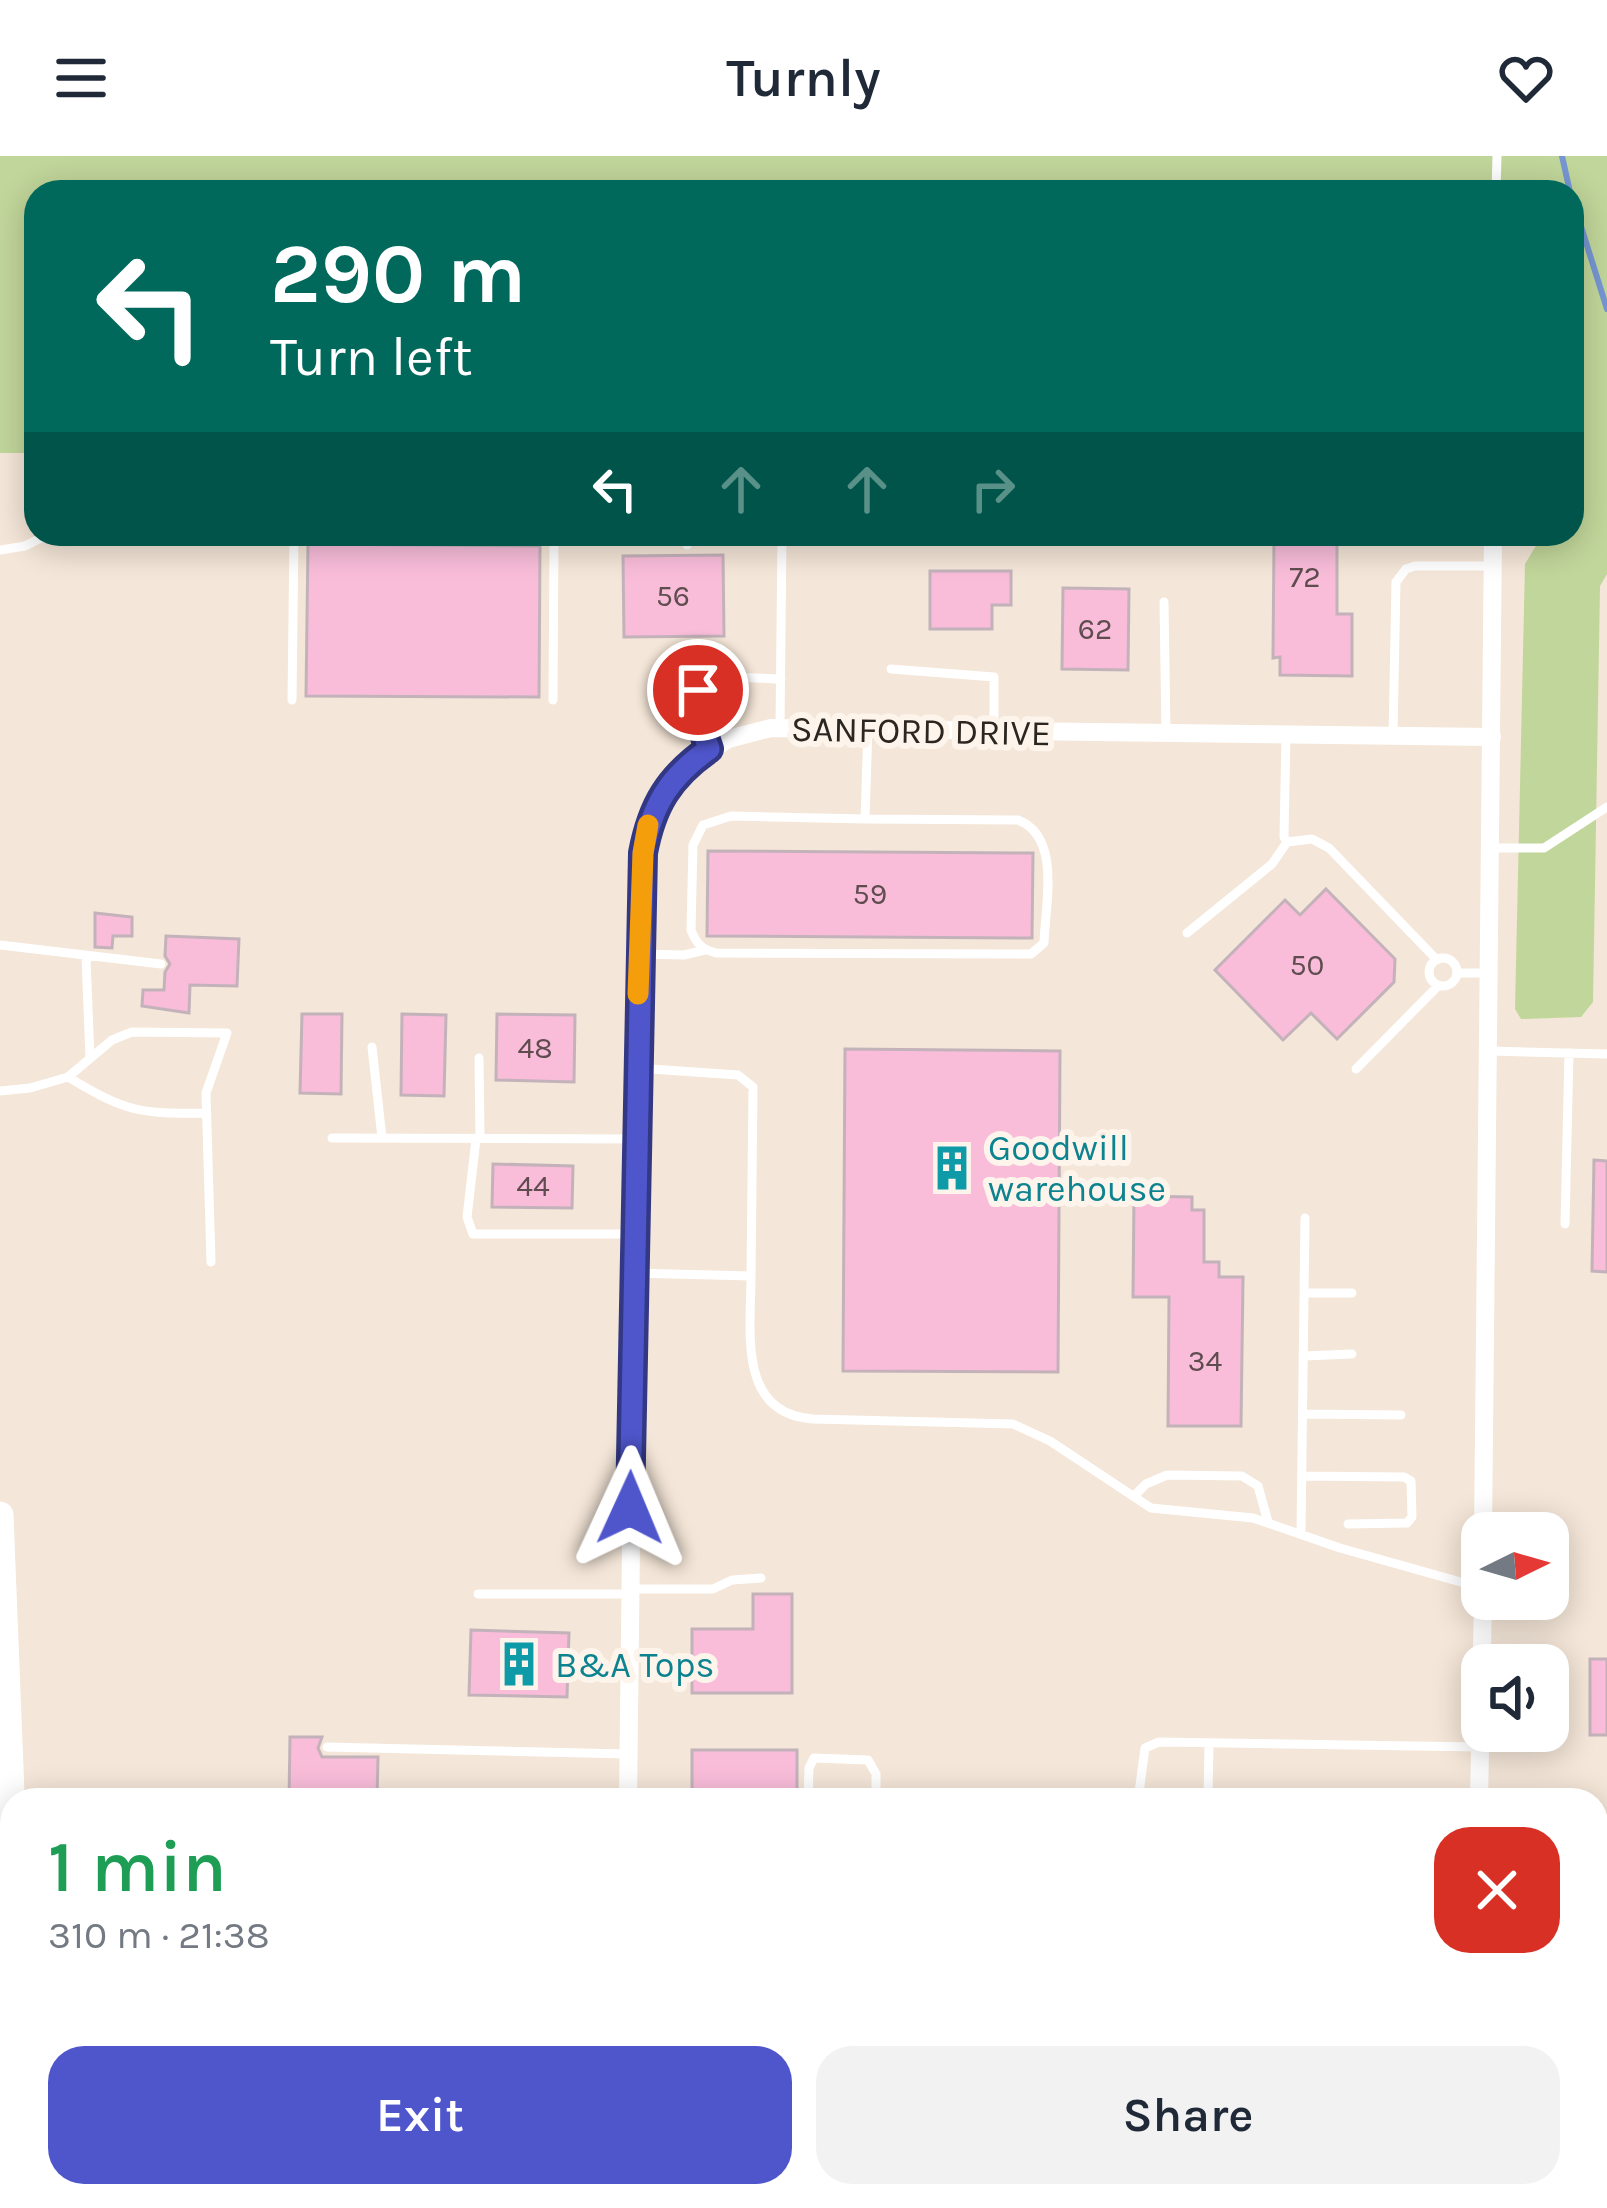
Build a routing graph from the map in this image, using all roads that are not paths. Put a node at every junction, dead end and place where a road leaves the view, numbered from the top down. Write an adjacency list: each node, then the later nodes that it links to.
1 (294, 546): 9 (lane)
2 (554, 546): 10 (lane)
3 (782, 546): 8 (lane)
4 (1493, 546): 5 (street)
5 (1493, 566): 16 (lane); 17 (street)
6 (1164, 602): 14 (lane)
7 (891, 669): 13 (lane)
8 (781, 679): 12 (lane); 18 (lane)
9 (292, 700)
10 (554, 700)
11 (868, 727): 12 (street, SANFORD DRIVE); 13 (street, SANFORD DRIVE); 20 (lane)
12 (779, 728): 18 (street, SANFORD DRIVE)
13 (994, 731): 14 (street, SANFORD DRIVE)
14 (1166, 734): 15 (street, SANFORD DRIVE)
15 (1286, 735): 16 (street, SANFORD DRIVE); 21 (lane)
16 (1393, 736): 17 (street, SANFORD DRIVE)
17 (1492, 737): 22 (street)
18 (709, 749): 26 (street, SANFORD DRIVE)
19 (1607, 807): 22 (lane)
20 (865, 819): 25 (lane); 25 (lane)
21 (1288, 842): 23 (lane); 28 (lane)
22 (1491, 848): 31 (street)
23 (1186, 933)
24 (0, 945): 27 (lane)
25 (705, 950): 26 (lane)
26 (640, 954): 39 (street, SANFORD DRIVE)
27 (86, 957): 29 (lane); 38 (lane)
28 (1437, 960): 30 (lane); 32 (lane)
29 (161, 964)
30 (1457, 973): 31 (lane); 32 (lane)
31 (1490, 974): 34 (street)
32 (1438, 986): 40 (lane)
33 (372, 1047): 45 (lane)
34 (1489, 1051): 35 (lane); 62 (street)
35 (1568, 1053): 36 (lane); 49 (lane)
36 (1607, 1054)
37 (479, 1058): 46 (lane)
38 (90, 1059): 41 (lane); 43 (lane)
39 (636, 1068): 47 (street, SANFORD DRIVE); 53 (lane)
40 (1356, 1069)
41 (68, 1077): 42 (lane); 43 (lane)
42 (0, 1091)
43 (206, 1113): 51 (lane)
44 (332, 1138): 45 (lane)
45 (382, 1138): 46 (lane)
46 (478, 1138): 47 (lane); 50 (lane)
47 (635, 1139): 50 (street, SANFORD DRIVE)
48 (1305, 1218): 54 (lane)
49 (1565, 1224)
50 (634, 1234): 52 (street, SANFORD DRIVE)
51 (211, 1262)
52 (634, 1273): 53 (lane); 69 (street, SANFORD DRIVE)
53 (751, 1276): 61 (lane)
54 (1304, 1293): 55 (lane); 57 (lane)
55 (1352, 1293)
56 (1352, 1354): 57 (lane)
57 (1304, 1355): 58 (lane)
58 (1303, 1414): 59 (lane); 60 (lane)
59 (1401, 1414)
60 (1302, 1476): 65 (lane); 66 (lane)
61 (1135, 1495): 64 (lane); 64 (lane)
62 (1483, 1512)
63 (0, 1515): 76 (street)
64 (1268, 1522): 66 (lane)
65 (1348, 1524)
66 (1301, 1532): 68 (lane)
67 (761, 1578): 69 (lane)
68 (1461, 1582)
69 (629, 1592): 70 (lane); 75 (street, SANFORD DRIVE)
70 (478, 1594)
71 (1210, 1743): 73 (lane); 80 (lane); 81 (lane)
72 (327, 1747): 75 (lane)
73 (1461, 1747)
74 (1480, 1752): 82 (street)
75 (628, 1754): 77 (street, SANFORD DRIVE)
76 (11, 1788)
77 (628, 1788)
78 (808, 1788): 79 (lane)
79 (876, 1788)
80 (1139, 1788)
81 (1208, 1788)
82 (1479, 1788)

